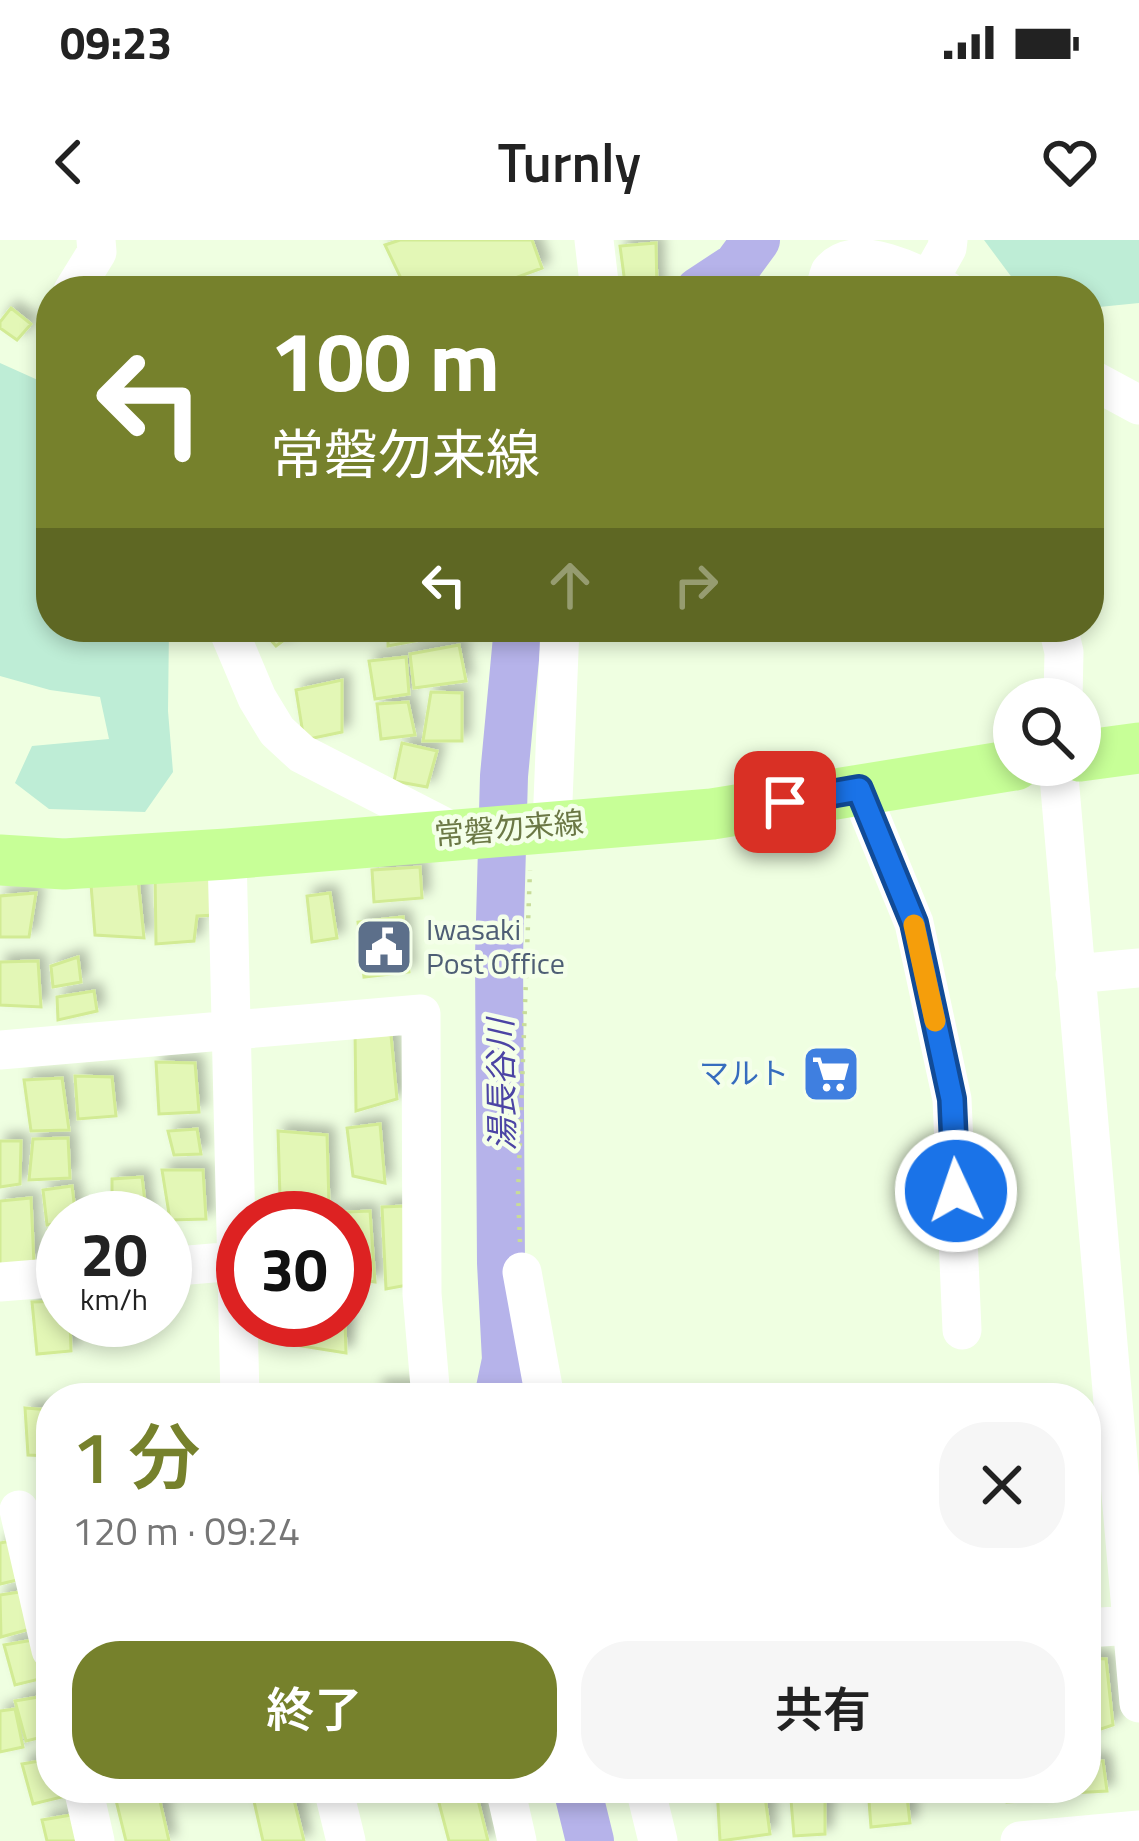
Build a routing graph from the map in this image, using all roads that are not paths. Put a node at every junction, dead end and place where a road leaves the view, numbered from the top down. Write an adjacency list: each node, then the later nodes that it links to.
1 (96, 240): 4 (street)
2 (594, 240): 5 (street)
3 (948, 240): 8 (street)
4 (83, 276)
5 (598, 276)
6 (828, 276): 7 (street)
7 (920, 276)
8 (940, 276)
9 (1104, 385): 10 (street)
10 (1139, 405)
11 (233, 642): 20 (street)
12 (556, 642): 20 (street)
13 (1062, 642): 14 (street)
14 (1064, 678)
15 (1139, 748): 16 (main road)
16 (1101, 753)
17 (993, 768): 19 (main road, 常磐勿来線)
18 (1060, 786): 24 (street)
19 (859, 789): 20 (main road, 常磐勿来線); 31 (street)
20 (508, 829): 21 (main road, 常磐勿来線)
21 (227, 854): 22 (main road, 常磐勿来線); 25 (street)
22 (0, 860)
23 (1139, 968): 24 (street)
24 (1076, 974): 36 (street)
25 (231, 1029): 26 (street); 27 (street); 34 (street)
26 (0, 1050)
27 (235, 1191)
28 (522, 1272): 35 (street)
29 (36, 1279): 30 (street)
30 (0, 1282)
31 (962, 1330)
32 (239, 1347): 33 (street)
33 (240, 1383)
34 (430, 1383)
35 (542, 1383)
36 (1113, 1418): 39 (street)
37 (23, 1510): 38 (street)
38 (36, 1575)
39 (1132, 1625): 40 (street); 41 (street)
40 (1101, 1627)
41 (1139, 1703)
42 (86, 1803): 47 (street)
43 (337, 1803): 48 (street)
44 (508, 1803): 49 (street)
45 (649, 1803): 50 (street)
46 (1139, 1830): 51 (street)
47 (95, 1841)
48 (346, 1841)
49 (517, 1841)
50 (658, 1841)
51 (1020, 1841)

